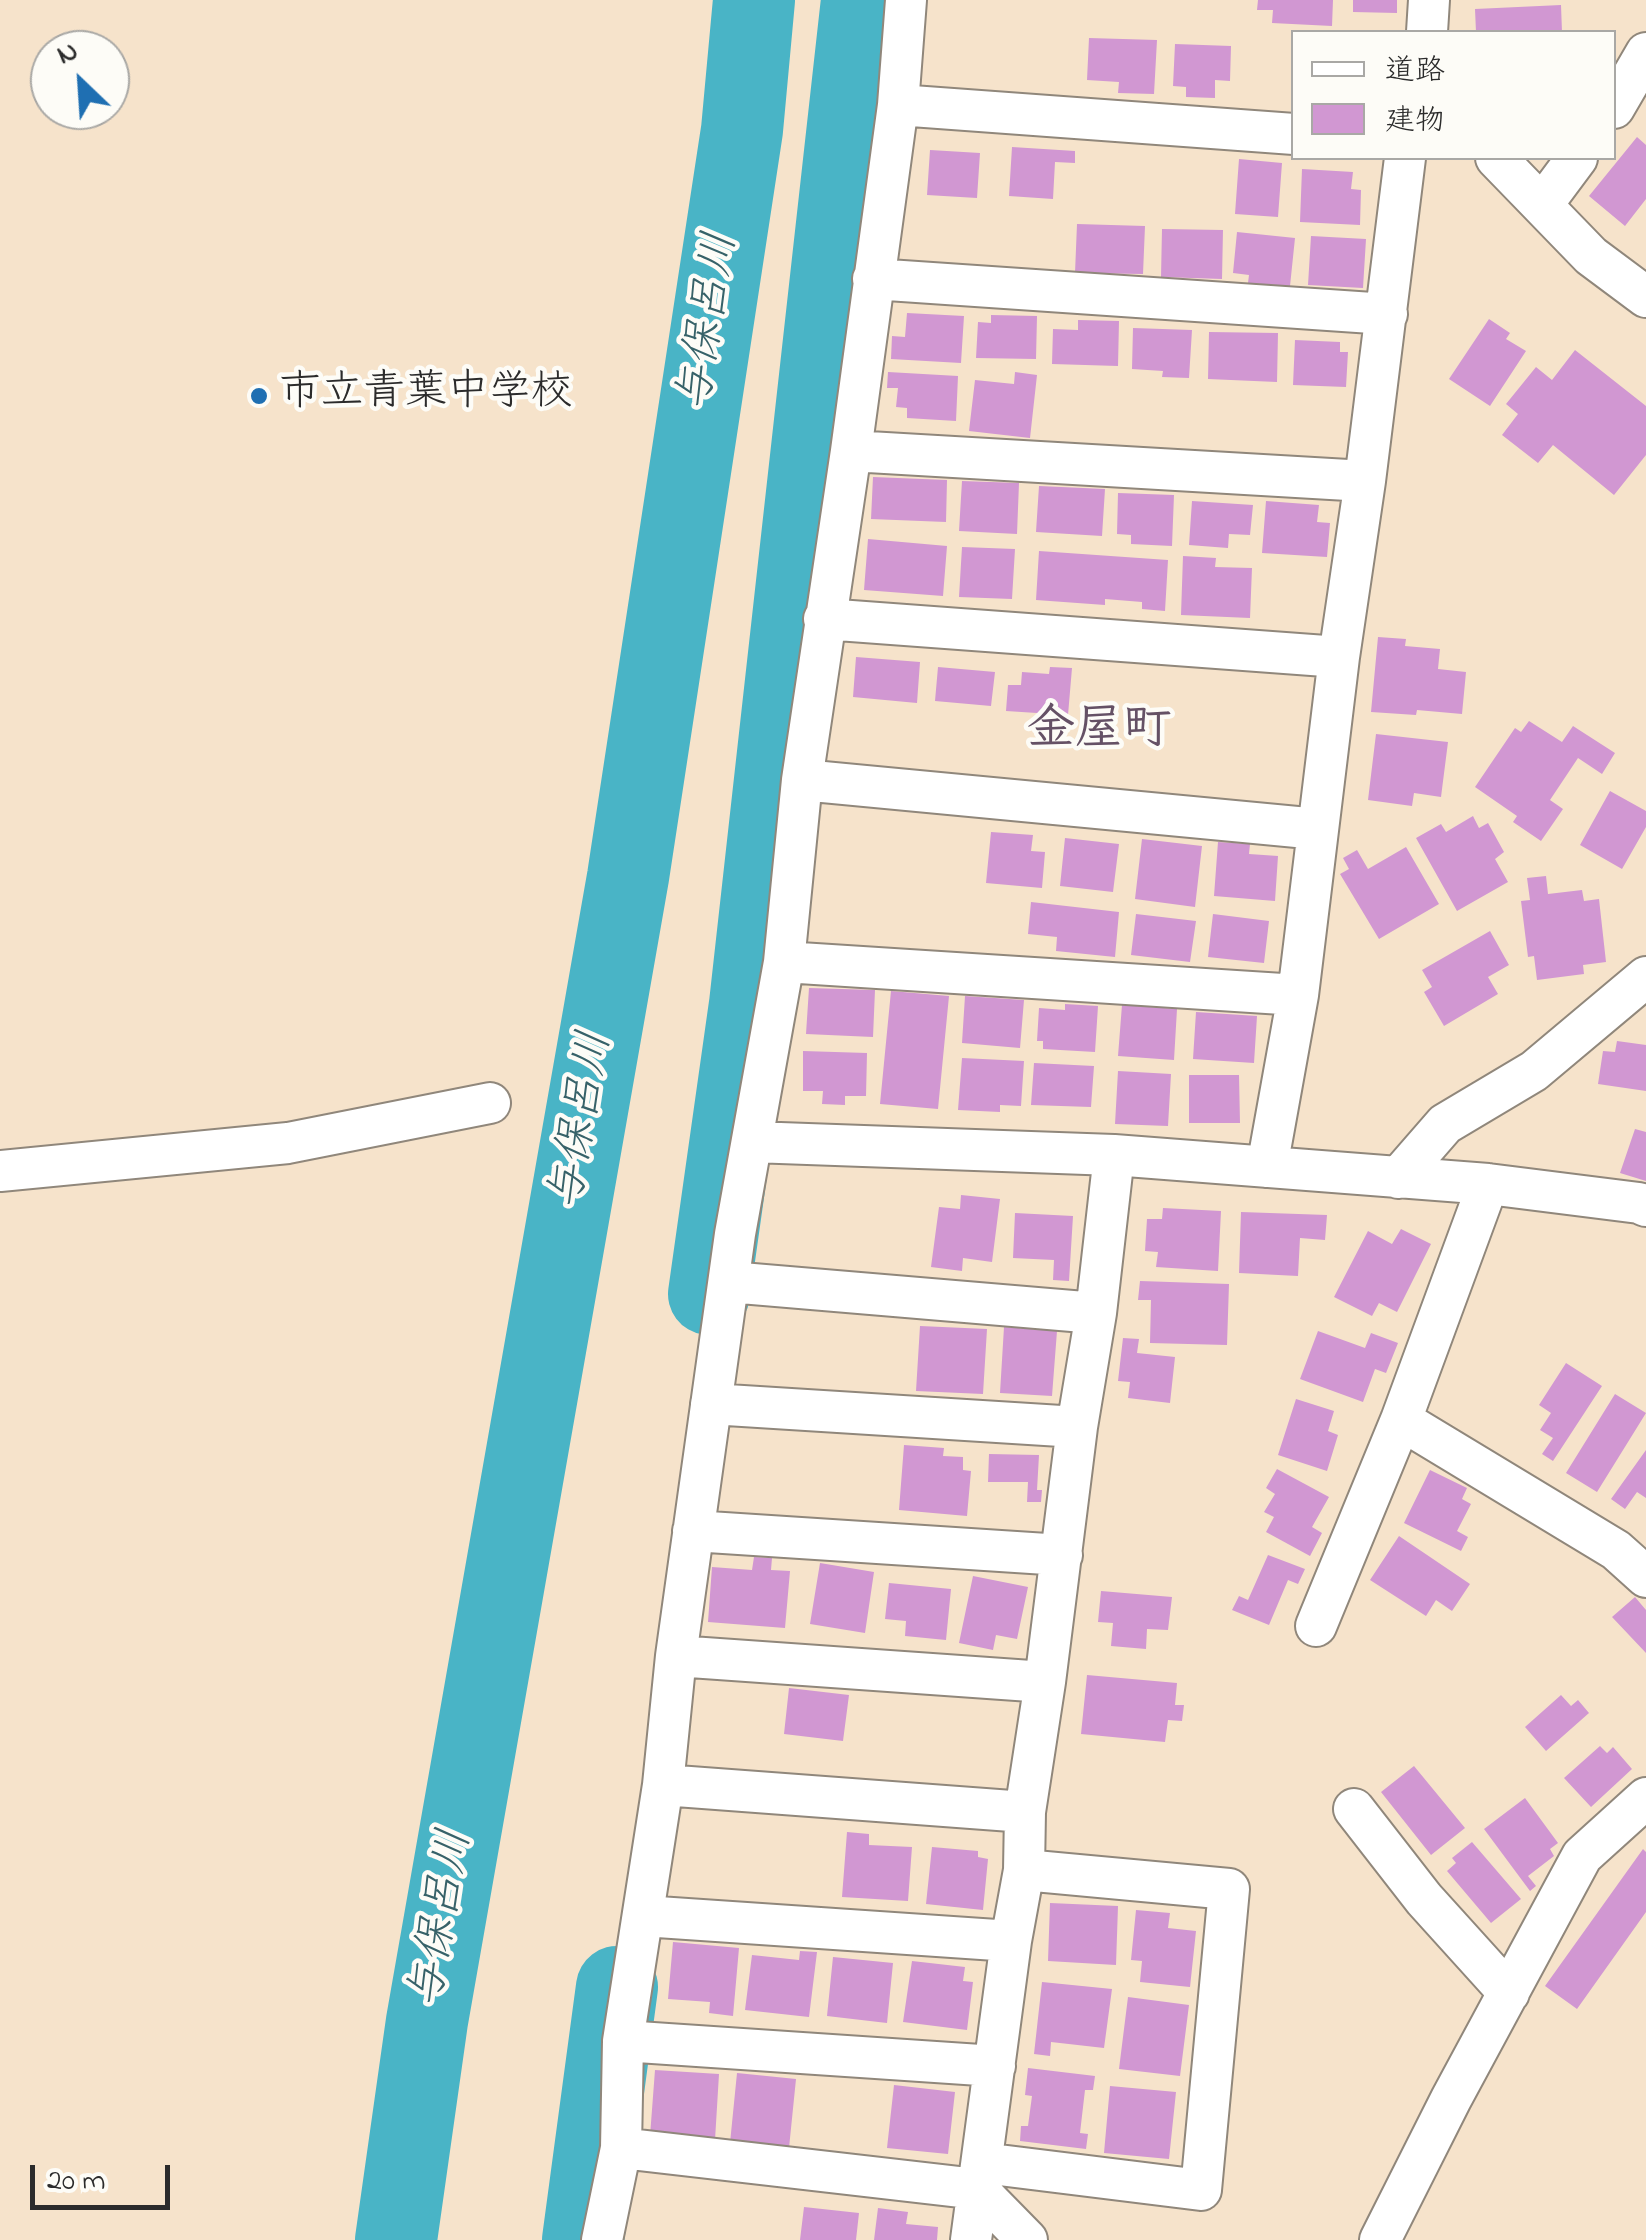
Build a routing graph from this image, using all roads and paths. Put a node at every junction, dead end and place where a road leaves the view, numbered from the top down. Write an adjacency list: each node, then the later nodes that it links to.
1 (906, 0): 5 (street)
2 (1429, 0): 3 (street)
3 (1427, 30)
4 (1646, 53): 6 (street)
5 (898, 104): 7 (street); 12 (street)
6 (1616, 105)
7 (1291, 134)
8 (1406, 160): 14 (street)
9 (1498, 160): 11 (street)
10 (1576, 160): 11 (street)
11 (1542, 205): 13 (street)
12 (873, 279): 14 (street); 15 (street)
13 (1646, 297)
14 (1387, 314): 16 (street)
15 (851, 451): 16 (street); 17 (street)
16 (1366, 481): 18 (street)
17 (824, 620): 18 (street); 19 (street)
18 (1339, 656): 20 (street)
19 (802, 780): 20 (street); 21 (street)
20 (1318, 829): 23 (street)
21 (784, 962): 23 (street); 25 (street)
22 (1646, 977): 29 (street)
23 (1298, 995): 27 (street)
24 (490, 1103): 28 (street)
25 (752, 1142): 26 (street); 32 (street)
26 (1114, 1155): 27 (street); 33 (street)
27 (1267, 1167): 29 (street)
28 (0, 1171)
29 (1398, 1178): 30 (street)
30 (1488, 1184): 31 (street); 35 (street)
31 (1646, 1206)
32 (729, 1282): 33 (street); 34 (street)
33 (1096, 1313): 36 (street)
34 (711, 1404): 36 (street); 37 (street)
35 (1401, 1420): 39 (street); 40 (street)
36 (1077, 1427): 38 (street)
37 (694, 1531): 38 (street); 41 (street)
38 (1062, 1555): 42 (street)
39 (1646, 1577)
40 (1316, 1626)
41 (676, 1656): 42 (street); 43 (street)
42 (1045, 1682): 46 (street)
43 (662, 1785): 46 (street); 48 (street)
44 (1646, 1798): 50 (street)
45 (1354, 1809): 50 (street)
46 (1025, 1812): 47 (street)
47 (1024, 1870): 49 (street); 54 (street)
48 (643, 1916): 49 (street); 51 (street)
49 (1012, 1941): 52 (street)
50 (1510, 1994): 58 (street)
51 (623, 2041): 52 (street); 53 (street)
52 (995, 2066): 54 (street)
53 (621, 2148): 54 (street); 55 (street)
54 (980, 2176): 56 (street); 57 (street)
55 (602, 2240)
56 (971, 2240)
57 (1028, 2240)
58 (1380, 2240)

